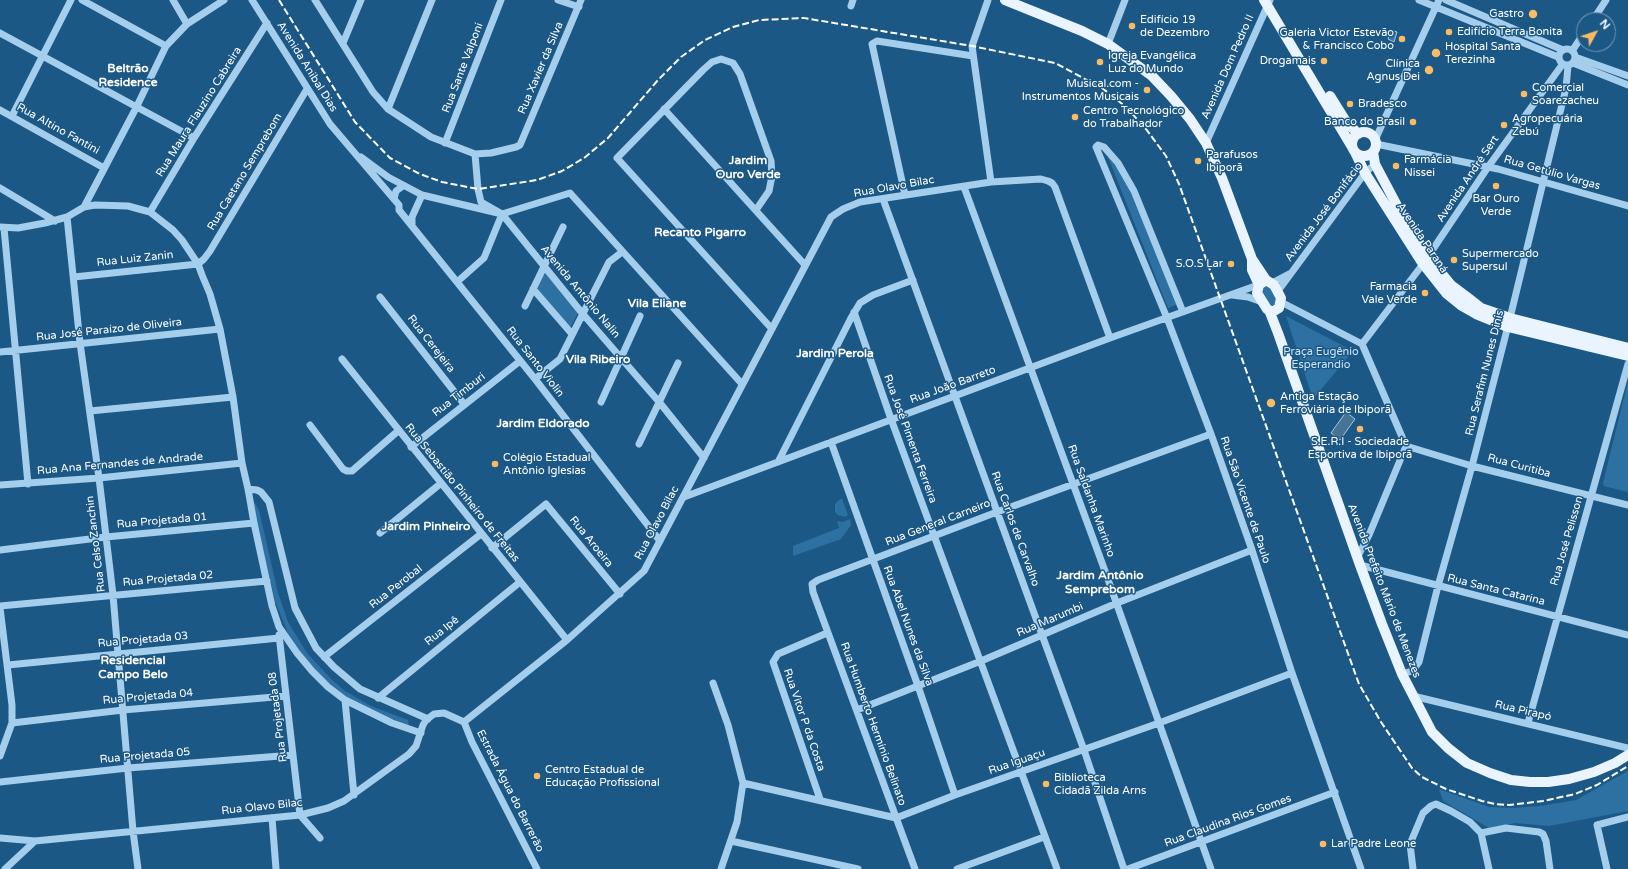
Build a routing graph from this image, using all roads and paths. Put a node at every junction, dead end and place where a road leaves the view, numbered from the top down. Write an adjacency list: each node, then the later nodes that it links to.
1 (71, 0): 34 (street)
2 (82, 0): 19 (street)
3 (173, 0): 25 (street)
4 (224, 0): 25 (street)
5 (252, 0): 24 (street, Avenida Anibal Dias)
6 (315, 0): 29 (street)
7 (361, 0): 29 (street)
8 (432, 0): 45 (street)
9 (501, 0): 52 (street, Rua Sante Valponi)
10 (558, 0): 21 (street)
11 (988, 0): 35 (street)
12 (1005, 0): 22 (main road)
13 (1019, 0): 22 (main road)
14 (1125, 0): 30 (street)
15 (1419, 0): 20 (street)
16 (1446, 0): 26 (street)
17 (1606, 0): 23 (street)
18 (1268, 1): 36 (main road, Avenida Paraná); 51 (street, Avenida Dom Pedro II)
19 (91, 3): 31 (street)
20 (1437, 3): 28 (street); 54 (street)
21 (580, 4): 56 (street, Rua Xavier da Silva)
22 (1029, 9): 30 (main road)
23 (1598, 12)
24 (267, 23): 43 (street, Avenida Anibal Dias); 50 (street, Rua Maura Flauzino Cabreira)
25 (187, 24): 31 (street)
26 (1508, 26): 28 (street); 33 (street)
27 (0, 33): 34 (street)
28 (1505, 35): 37 (street)
29 (343, 43): 45 (street)
30 (1108, 44): 51 (main road)
31 (166, 46): 44 (street)
32 (1576, 48): 38 (street, Avenida André Sert)
33 (1563, 50): 37 (street); 38 (street)
34 (43, 55): 44 (street); 48 (street)
35 (973, 56): 61 (street); 67 (street)
36 (1302, 57): 49 (main road, Avenida Paraná); 55 (main road, Avenida Paraná)
37 (1558, 57): 38 (street)
38 (1570, 60): 39 (street); 40 (street, Avenida André Sert); 41 (street); 42 (street, Rua Serafim Nunes Dinis)
39 (1628, 76)
40 (1548, 84): 42 (street); 58 (street, Avenida André Sert)
41 (1628, 85)
42 (1566, 88): 62 (street, Rua Serafim Nunes Dinis)
43 (307, 89): 53 (street, Avenida Anibal Dias); 87 (street, Rua Caetano Semprebom)
44 (136, 108): 50 (street); 59 (street)
45 (388, 109): 52 (street)
46 (0, 110): 48 (street, Rua Altino Fantini)
47 (664, 110): 76 (street); 76 (street); 107 (street)
48 (12, 116): 59 (street, Rua Altino Fantini)
49 (1358, 134): 54 (main road); 55 (main road)
50 (194, 138): 77 (street, Rua Maura Flauzino Cabreira)
51 (1206, 143): 94 (main road)
52 (445, 144): 56 (street)
53 (346, 145): 63 (street, Avenida Anibal Dias); 68 (street, Avenida Anibal Dias)
54 (1374, 145): 55 (main road); 57 (main road, Avenida Paraná); 58 (street, Rua Getúlio Vargas)
55 (1354, 150): 60 (main road, Avenida Paraná)
56 (475, 154): 70 (street)
57 (1375, 164): 60 (street, Avenida José Bonifácio); 80 (main road, Avenida Paraná)
58 (1488, 167): 62 (street, Rua Getúlio Vargas); 86 (street, Avenida André Sert)
59 (104, 168): 72 (street)
60 (1365, 173): 80 (main road, Avenida Paraná); 90 (street, Avenida José Bonifácio)
61 (991, 182): 64 (street, Rua Olavo Bilac); 110 (street, Rua Olavo Bilac)
62 (1542, 182): 71 (street, Rua Getúlio Vargas); 106 (street, Rua Serafim Nunes Dinis)
63 (403, 186): 66 (street, Avenida Anibal Dias); 68 (street)
64 (964, 186): 67 (street, Rua Olavo Bilac); 122 (street, Rua Saldanha Marinho)
65 (0, 188): 81 (street)
66 (422, 195): 73 (street, Avenida Anibal Dias); 74 (street)
67 (905, 195): 69 (street, Rua Olavo Bilac)
68 (394, 198): 75 (street, Rua Santo Violin)
69 (883, 198): 88 (street, Rua Olavo Bilac); 92 (street, Rua Carlos de Carvalho)
70 (481, 202): 73 (street); 78 (street)
71 (1628, 206)
72 (84, 207): 77 (street); 79 (street)
73 (467, 207): 78 (street, Avenida Anibal Dias)
74 (416, 208): 75 (street); 82 (street)
75 (399, 210): 82 (street, Rua Santo Violin)
76 (756, 210): 88 (street)
77 (150, 212): 87 (street)
78 (502, 214): 85 (street); 89 (street, Avenida Antônio Nalin); 93 (street)
79 (67, 217): 81 (street); 91 (street, Rua Celso Zanchin)
80 (1398, 217): 86 (main road, Avenida Paraná)
81 (54, 221): 83 (street)
82 (412, 224): 93 (street, Rua Santo Violin)
83 (2, 227): 114 (street)
84 (563, 227): 89 (street)
85 (622, 252): 103 (street); 124 (street)
86 (1425, 260): 106 (main road, Avenida Paraná); 112 (street, Avenida André Sert)
87 (198, 264): 91 (street, Rua Luiz Zanin); 108 (street)
88 (805, 265): 107 (street, Rua Olavo Bilac)
89 (544, 266): 95 (street); 103 (street, Avenida Antônio Nalin)
90 (1292, 273): 94 (street, Rua João Barreto); 99 (street, Avenida José Bonifácio)
91 (74, 277): 111 (street, Rua Celso Zanchin)
92 (913, 280): 101 (street); 125 (street, Rua Carlos de Carvalho)
93 (457, 282): 119 (street, Rua Santo Violin)
94 (1264, 283): 96 (street, Rua João Barreto); 98 (main road); 99 (main road)
95 (533, 289): 100 (street); 109 (street)
96 (1230, 295): 98 (street); 102 (street, Rua João Barreto)
97 (380, 297): 129 (street, Rua Cerejeira)
98 (1262, 302): 99 (main road)
99 (1276, 303): 112 (street); 163 (main road, Avenida Prefeito Mário de Menezes)
100 (525, 306)
101 (854, 312): 131 (street, Rua José Pimenta Ferreira); 140 (street)
102 (1183, 312): 105 (street, Rua João Barreto); 105 (street, Rua São Vicente de Paulo)
103 (582, 313): 109 (street); 117 (street, Avenida Antônio Nalin)
104 (640, 316): 117 (street)
105 (1167, 318): 110 (street, Rua João Barreto); 134 (street, Rua São Vicente de Paulo)
106 (1509, 322): 113 (main road, Avenida Paraná); 116 (main road, Avenida Paraná); 142 (street, Rua Serafim Nunes Dinis)
107 (772, 328): 124 (street, Rua Olavo Bilac)
108 (220, 329): 111 (street, Rua José Paraízo de Oliveira); 126 (street)
109 (572, 334): 123 (street)
110 (1110, 338): 122 (street, Rua João Barreto)
111 (80, 343): 114 (street, Rua José Paraízo de Oliveira); 130 (street, Rua Celso Zanchin)
112 (1362, 344): 137 (street)
113 (1628, 348)
114 (16, 350): 115 (street, Rua José Paraízo de Oliveira); 144 (street)
115 (0, 352)
116 (1628, 356)
117 (621, 358): 127 (street); 128 (street, Avenida Antônio Nalin)
118 (342, 360): 133 (street, Rua Sebastião Pinheiro de Freitas)
119 (520, 361): 123 (street, Rua Santo Violin); 129 (street, Rua Timburi)
120 (678, 362): 128 (street)
121 (1628, 364): 149 (street, Rua José Pelisson)
122 (1030, 368): 125 (street, Rua João Barreto); 146 (street, Rua Saldanha Marinho)
123 (535, 379): 158 (street, Rua Santo Violin)
124 (742, 384): 139 (street, Rua Olavo Bilac)
125 (955, 395): 131 (street, Rua João Barreto); 152 (street, Rua Carlos de Carvalho)
126 (234, 397): 130 (street); 141 (street)
127 (601, 402)
128 (660, 403): 136 (street); 139 (street, Avenida Antônio Nalin)
129 (464, 404): 138 (street, Rua Timburi)
130 (90, 411): 143 (street, Rua Celso Zanchin)
131 (891, 419): 135 (street, Rua João Barreto); 156 (street, Rua José Pimenta Ferreira)
132 (310, 425): 133 (street)
133 (398, 431): 138 (street, Rua Sebastião Pinheiro de Freitas)
134 (1211, 434): 146 (street, Rua General Carneiro); 161 (street, Rua São Vicente de Paulo)
135 (831, 442): 140 (street, Rua João Barreto); 162 (street, Rua Abel Nunes da Silva)
136 (639, 444)
137 (1406, 446): 142 (street, Rua Curitiba); 163 (street)
138 (411, 447): 145 (street, Rua Sebastião Pinheiro de Freitas)
139 (704, 458): 150 (street, Rua Olavo Bilac)
140 (778, 462): 150 (street, Rua João Barreto)
141 (242, 463): 143 (street, Rua Ana Fernandes de Andrade); 148 (street)
142 (1472, 466): 149 (street, Rua Curitiba); 167 (street, Rua Serafim Nunes Dinis)
143 (99, 478): 144 (street, Rua Ana Fernandes de Andrade); 157 (street, Rua Celso Zanchin)
144 (28, 484): 147 (street, Rua Ana Fernandes de Andrade)
145 (440, 484): 154 (street); 155 (street, Rua Sebastião Pinheiro de Freitas)
146 (1073, 484): 152 (street, Rua General Carneiro); 170 (street, Rua Saldanha Marinho)
147 (0, 486)
148 (248, 489): 153 (street); 180 (street)
149 (1591, 496): 151 (street, Rua Curitiba); 173 (street, Rua José Pelisson)
150 (684, 497): 158 (street, Rua Olavo Bilac)
151 (1628, 505)
152 (997, 512): 156 (street, Rua General Carneiro); 176 (street, Rua Carlos de Carvalho)
153 (254, 523): 157 (street, Rua Projetada 01); 164 (street)
154 (380, 533)
155 (481, 534): 159 (street, Rua Sebastião Pinheiro de Freitas); 180 (street, Rua Perobal)
156 (934, 536): 162 (street, Rua General Carneiro); 181 (street, Rua José Pimenta Ferreira)
157 (106, 537): 160 (street, Rua Projetada 01); 169 (street, Rua Celso Zanchin)
158 (660, 541): 168 (street, Rua Olavo Bilac)
159 (492, 548): 165 (street, Rua Sebastião Pinheiro de Freitas); 168 (street, Rua Aroeira)
160 (0, 550)
161 (1252, 550): 170 (street, Rua Marumbi); 183 (street, Rua São Vicente de Paulo)
162 (873, 560): 166 (street, Rua General Carneiro); 186 (street, Rua Abel Nunes da Silva)
163 (1358, 562): 167 (street, Rua Santa Catarina); 184 (main road, Avenida Prefeito Mário de Menezes)
164 (267, 581): 169 (street, Rua Projetada 02); 172 (street)
165 (520, 582): 178 (street, Rua Sebastião Pinheiro de Freitas); 189 (street, Rua Ipê)
166 (811, 586): 174 (street, Rua Humberto Hermínio Belinato)
167 (1438, 586): 173 (street, Rua Santa Catarina); 184 (street, Rua Serafim Nunes Dinis)
168 (620, 594): 178 (street, Rua Olavo Bilac)
169 (113, 595): 171 (street, Rua Projetada 02); 179 (street, Rua Celso Zanchin)
170 (1117, 603): 176 (street, Rua Marumbi); 196 (street, Rua Saldanha Marinho)
171 (0, 608): 182 (street)
172 (276, 617): 177 (street, Rua Projetada 08); 190 (street)
173 (1557, 617): 175 (street, Rua Santa Catarina); 197 (street, Rua José Pelisson)
174 (827, 633): 192 (street, Rua Humberto Hermínio Belinato); 210 (street, Rua Vitor P da Costa)
175 (1628, 635)
176 (1042, 636): 181 (street, Rua Marumbi); 200 (street, Rua Carlos de Carvalho)
177 (279, 638): 179 (street, Rua Projetada 03); 187 (street, Rua Projetada 08)
178 (567, 640): 194 (street, Rua Olavo Bilac)
179 (119, 654): 182 (street, Rua Projetada 03); 191 (street, Rua Celso Zanchin)
180 (324, 657): 189 (street)
181 (981, 662): 186 (street, Rua Marumbi); 204 (street, Rua José Pimenta Ferreira)
182 (8, 665): 195 (street)
183 (1292, 673): 196 (street, Rua Iguaçu); 207 (street, Rua São Vicente de Paulo)
184 (1402, 674): 188 (main road, Avenida Prefeito Mário de Menezes)
185 (713, 683): 206 (street)
186 (918, 686): 192 (street, Rua Marumbi); 209 (street, Rua Abel Nunes da Silva)
187 (286, 696): 191 (street, Rua Projetada 04); 201 (street, Rua Projetada 08)
188 (1413, 696): 197 (street, Rua Pirapó); 199 (main road, Avenida Prefeito Mário de Menezes)
189 (378, 698): 193 (street)
190 (345, 700): 198 (street); 208 (street)
191 (123, 710): 195 (street, Rua Projetada 04); 203 (street, Rua Celso Zanchin)
192 (857, 710): 214 (street, Rua Humberto Hermínio Belinato)
193 (428, 719): 194 (street); 198 (street, Rua Olavo Bilac)
194 (464, 722): 226 (street, Estrada Água do Barrerão)
195 (12, 723): 202 (street)
196 (1159, 723): 200 (street, Rua Iguaçu); 222 (street, Rua Saldanha Marinho)
197 (1528, 723): 199 (street, Rua Pirapó)
198 (420, 733): 208 (street, Rua Olavo Bilac)
199 (1628, 749)
200 (1084, 750): 204 (street, Rua Iguaçu); 232 (street, Rua Carlos de Carvalho)
201 (293, 755): 203 (street, Rua Projetada 05); 211 (street, Rua Projetada 08)
202 (0, 756)
203 (128, 768): 205 (street, Rua Projetada 05); 215 (street, Rua Celso Zanchin)
204 (1020, 773): 209 (street, Rua Iguaçu); 219 (street, Rua José Pimenta Ferreira)
205 (0, 782)
206 (743, 783): 210 (street); 221 (street)
207 (1335, 792): 222 (street, Rua Claudina Rios Gomes); 235 (street, Rua São Vicente de Paulo)
208 (354, 795): 211 (street, Rua Olavo Bilac)
209 (955, 795): 214 (street, Rua Iguaçu)
210 (820, 800): 214 (street)
211 (300, 815): 213 (street, Rua Olavo Bilac); 218 (street)
212 (1628, 817): 239 (street)
213 (272, 818): 215 (street, Rua Olavo Bilac); 225 (street)
214 (896, 818): 229 (street, Rua Humberto Hermínio Belinato)
215 (133, 831): 220 (street, Rua Olavo Bilac); 224 (street, Rua Celso Zanchin)
216 (1482, 833): 236 (street); 237 (street); 238 (street)
217 (0, 838): 220 (street, Rua Olavo Bilac)
218 (320, 838)
219 (1044, 838): 230 (street); 231 (street, Rua José Pimenta Ferreira)
220 (35, 841): 223 (street)
221 (731, 841): 227 (street); 228 (street)
222 (1201, 842): 233 (street, Rua Claudina Rios Gomes); 234 (street, Rua Saldanha Marinho)
223 (5, 869)
224 (138, 869)
225 (276, 869)
226 (537, 869)
227 (722, 869)
228 (858, 869)
229 (915, 869)
230 (957, 869)
231 (1057, 869)
232 (1124, 869)
233 (1128, 869)
234 (1211, 869)
235 (1361, 869)
236 (1413, 869)
237 (1489, 869)
238 (1550, 869)
239 (1607, 869)

